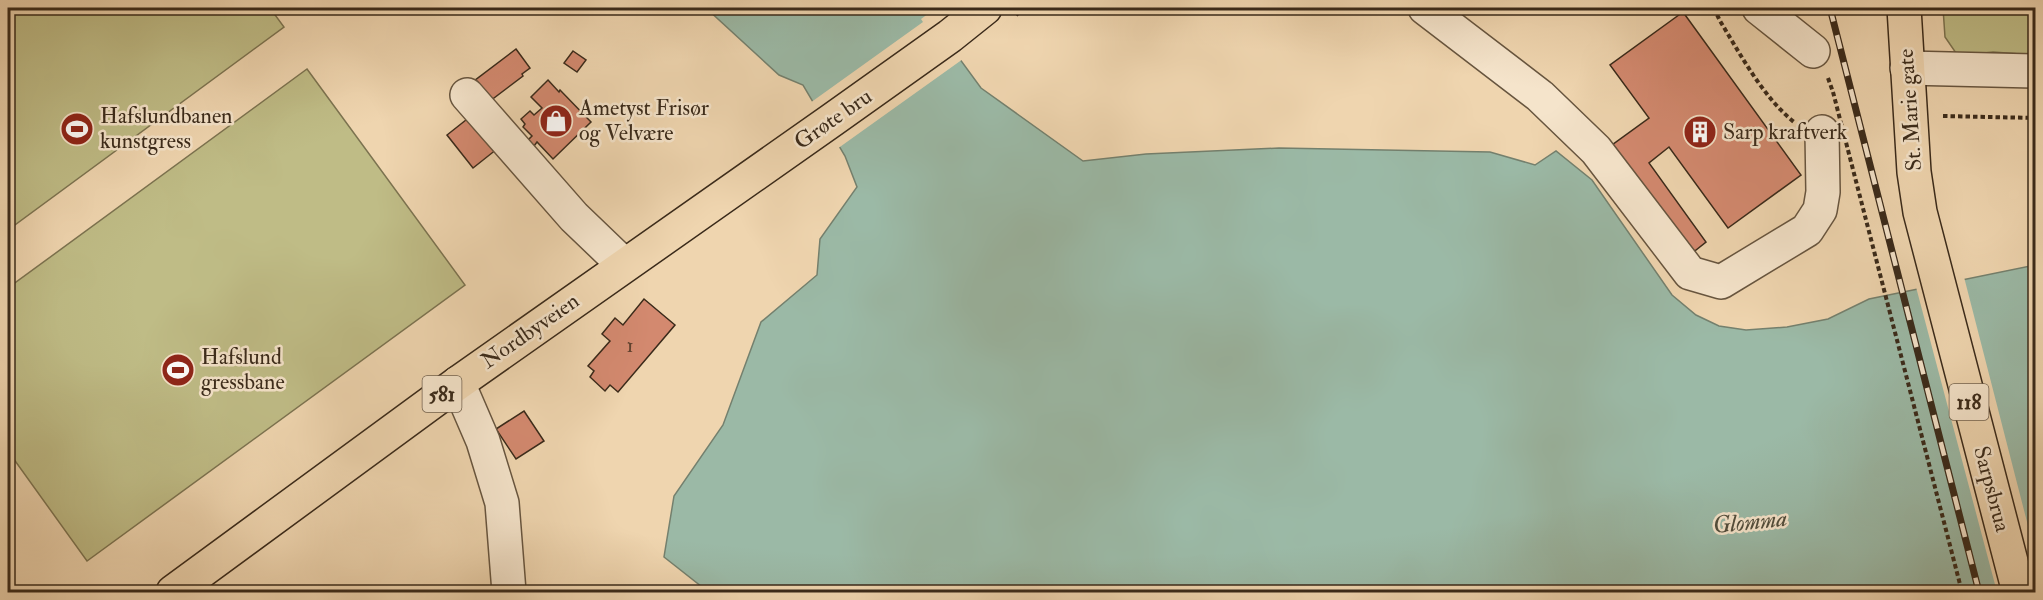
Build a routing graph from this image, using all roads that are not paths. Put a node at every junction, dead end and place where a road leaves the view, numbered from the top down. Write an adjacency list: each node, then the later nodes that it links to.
1 (985, 8): 10 (main road, Grøte bru / 581)
2 (1425, 8): 9 (street)
3 (1759, 8): 5 (street)
4 (1904, 8): 6 (main road, St. Marie gate / 118)
5 (1813, 51)
6 (1907, 68): 7 (street); 11 (main road, St. Marie gate / 118)
7 (2036, 71)
8 (467, 95): 12 (street)
9 (1822, 132)
10 (715, 201): 12 (main road, Nordbyveien / 581)
11 (1920, 212): 16 (main road, Sarpsbrua / 118)
12 (624, 264): 13 (main road, Nordbyveien / 581)
13 (458, 382): 14 (main road, Nordbyveien / 581); 15 (street)
14 (173, 592)
15 (509, 592)
16 (2019, 592)

